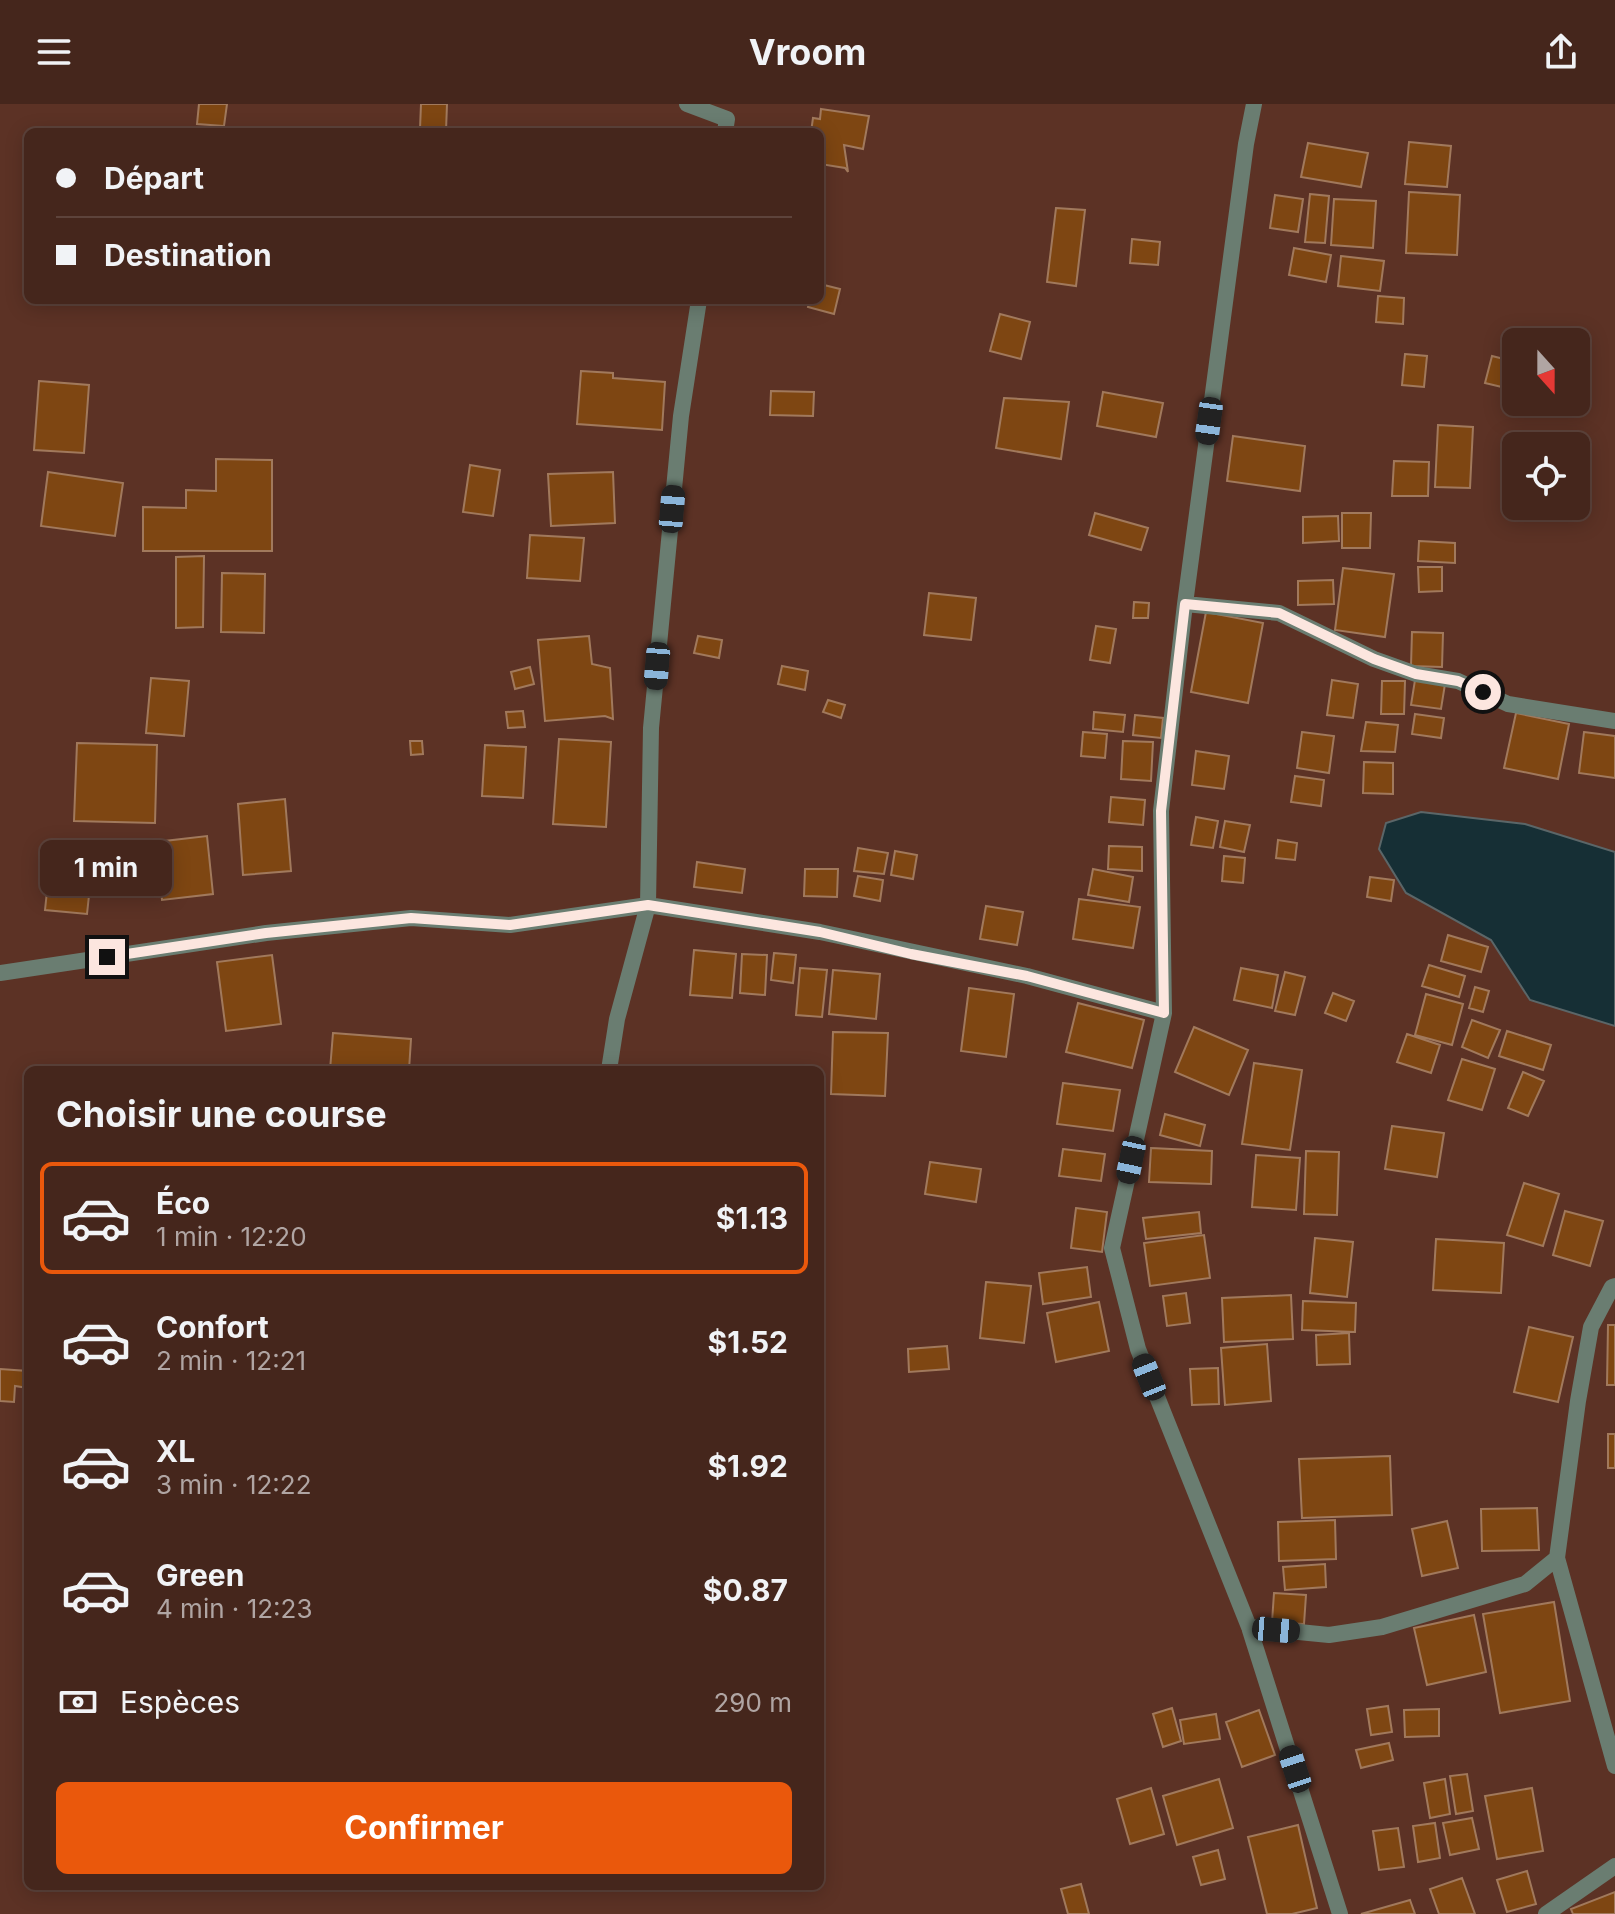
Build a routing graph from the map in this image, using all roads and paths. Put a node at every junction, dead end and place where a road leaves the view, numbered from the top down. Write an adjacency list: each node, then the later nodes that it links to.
1 (687, 104): 3 (street)
2 (1254, 104): 5 (street)
3 (726, 128)
4 (698, 304): 7 (street)
5 (1185, 604): 6 (street); 9 (street)
6 (1615, 721)
7 (648, 905): 8 (street); 9 (street); 10 (street)
8 (0, 973)
9 (1164, 1013): 13 (street)
10 (610, 1066)
11 (1615, 1286): 12 (street)
12 (1557, 1558): 13 (street); 14 (street)
13 (1249, 1627): 16 (street)
14 (1615, 1766)
15 (1615, 1866): 17 (street)
16 (1340, 1914)
17 (1546, 1914)

